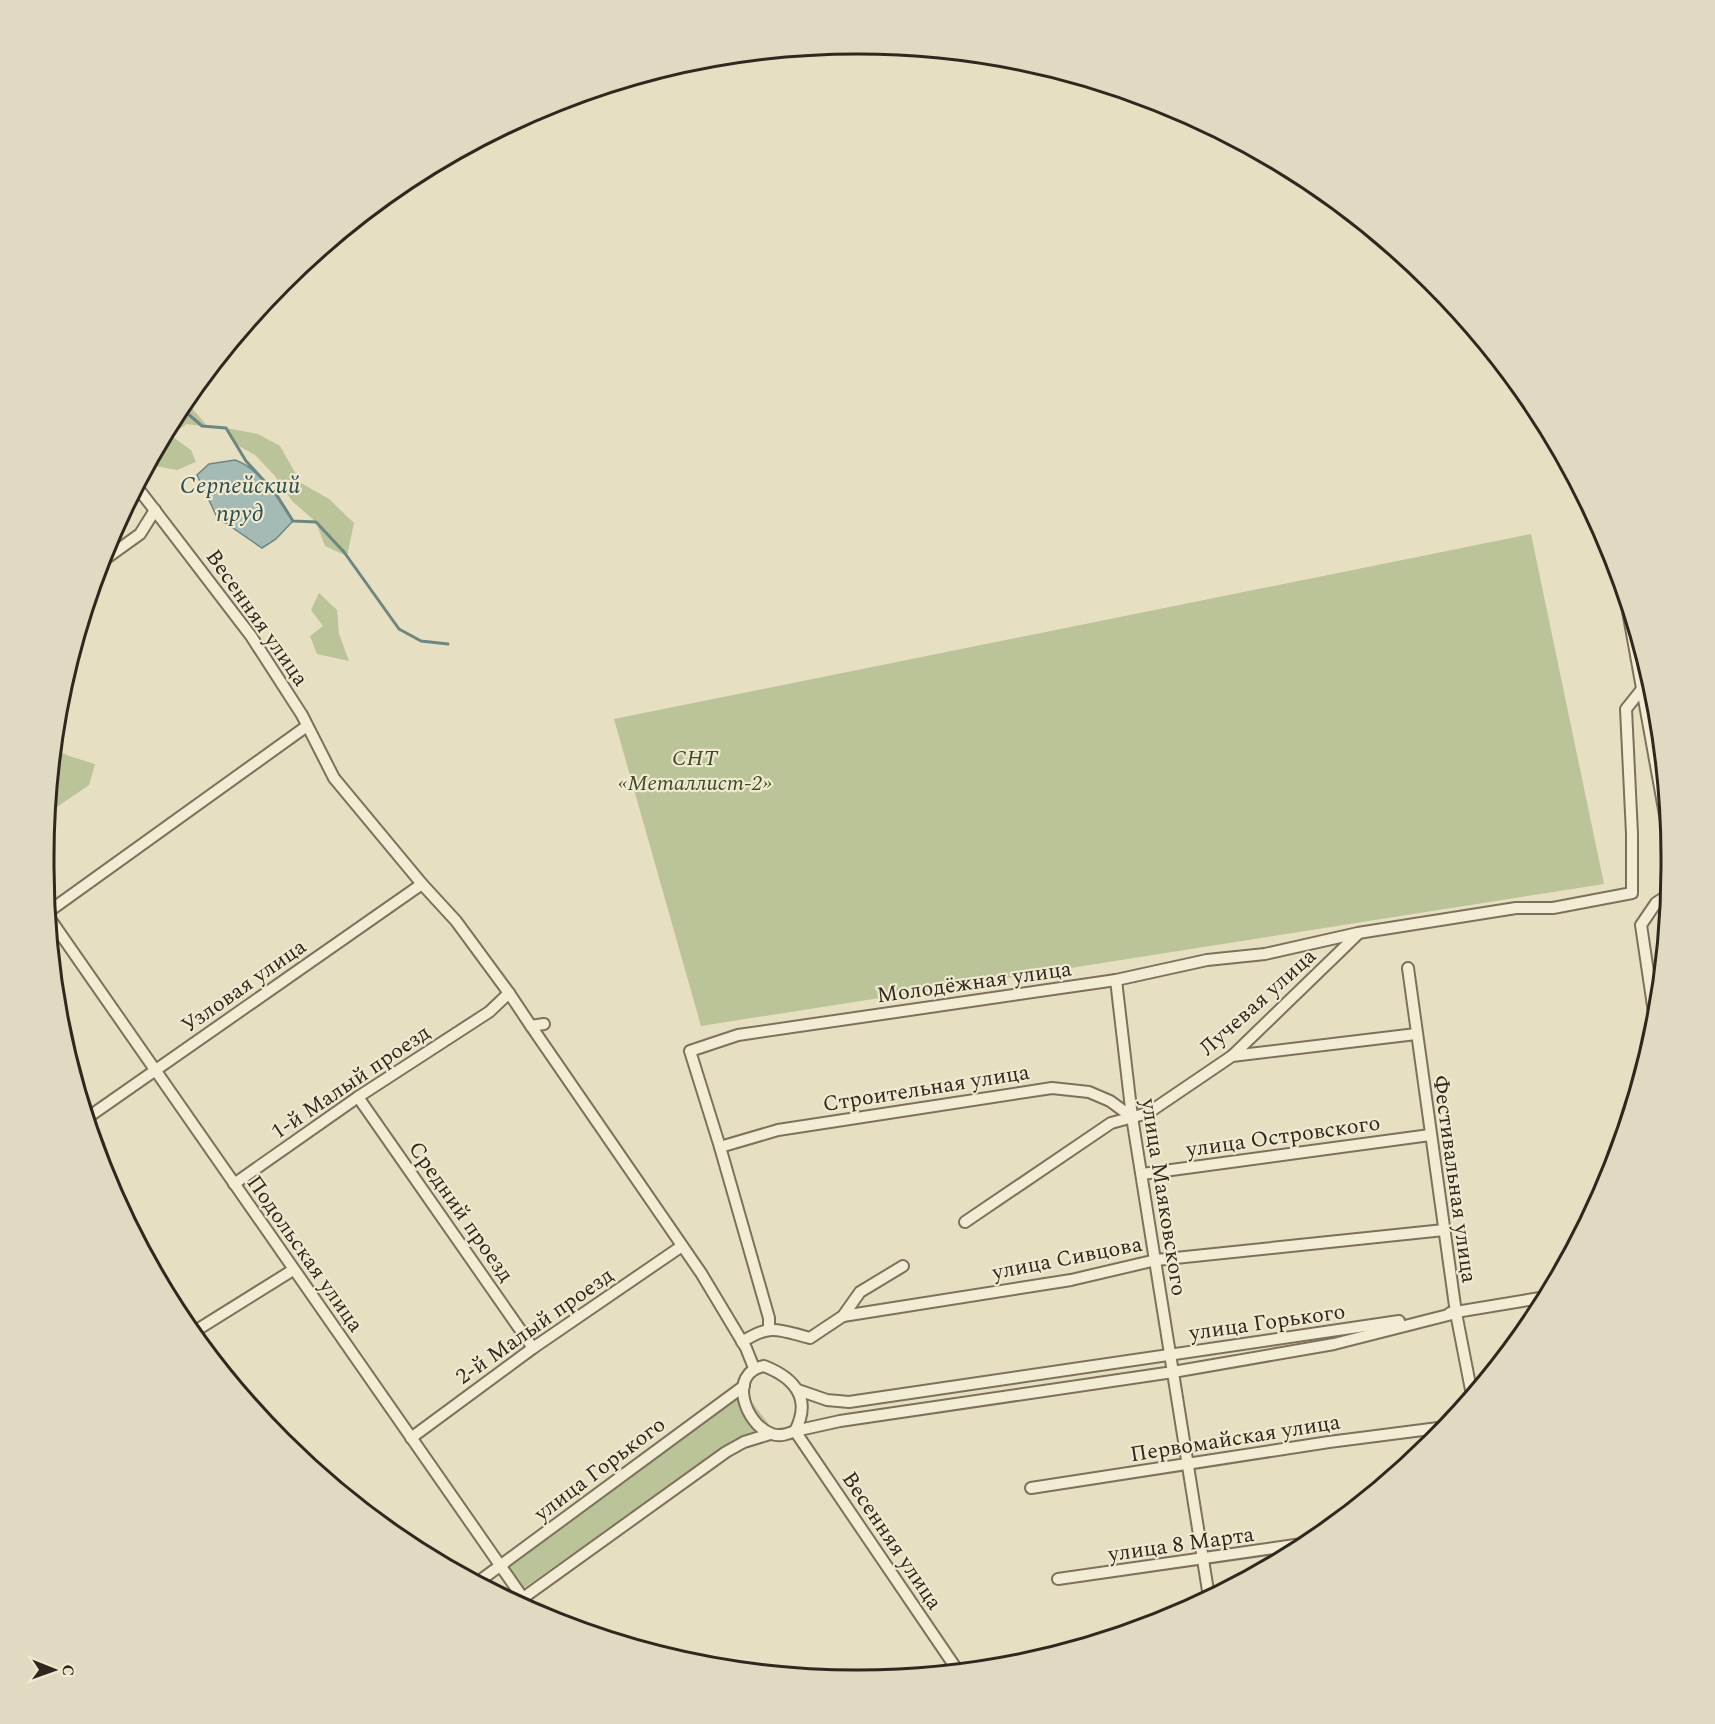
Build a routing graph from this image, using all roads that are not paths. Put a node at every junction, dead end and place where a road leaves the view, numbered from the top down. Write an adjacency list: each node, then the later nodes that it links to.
1 (142, 493): 2 (street, Весенняя улица)
2 (155, 510): 3 (street); 6 (street, Весенняя улица)
3 (114, 553)
4 (1638, 668): 5 (street)
5 (1642, 689): 7 (street); 12 (street, Молодёжная улица)
6 (307, 726): 8 (street, Весенняя улица); 10 (street)
7 (1654, 757)
8 (422, 884): 16 (street, Весенняя улица); 21 (street, Узловая улица)
9 (1660, 901): 15 (street)
10 (56, 908)
11 (57, 927): 21 (street, Подольская улица)
12 (1358, 933): 14 (street, Молодёжная улица); 20 (street, Лучевая улица)
13 (1407, 968): 19 (street, Фестивальная улица)
14 (1116, 980): 24 (street, улица Маяковского); 26 (street, Молодёжная улица)
15 (1651, 991)
16 (509, 993): 18 (street, Весенняя улица); 22 (street, 1-й Малый проезд)
17 (544, 1024): 18 (street)
18 (531, 1026): 31 (street, Весенняя улица)
19 (1416, 1034): 20 (street); 25 (street, Фестивальная улица)
20 (1232, 1056): 24 (street, Лучевая улица)
21 (155, 1070): 23 (street, Узловая улица); 28 (street, Подольская улица)
22 (358, 1097): 28 (street, 1-й Малый проезд); 41 (street, Средний проезд)
23 (93, 1113)
24 (1132, 1117): 26 (street, Строительная улица); 27 (street, улица Маяковского); 29 (street, Лучевая улица)
25 (1430, 1135): 27 (street, улица Островского); 30 (street, Фестивальная улица)
26 (720, 1147): 39 (street)
27 (1142, 1174): 32 (street, улица Маяковского)
28 (234, 1184): 34 (street, Подольская улица)
29 (965, 1222)
30 (1444, 1230): 32 (street, улица Сивцова); 36 (street, Фестивальная улица)
31 (682, 1246): 40 (street, Весенняя улица); 41 (street, 2-й Малый проезд)
32 (1156, 1260): 37 (street, улица Сивцова); 42 (street, улица Маяковского)
33 (903, 1266): 37 (street)
34 (293, 1270): 38 (street); 51 (street, Подольская улица)
35 (1534, 1299): 36 (street)
36 (1456, 1313): 42 (street, улица Горького); 44 (street, улица Горького); 46 (street, Фестивальная улица)
37 (843, 1316): 39 (street)
38 (200, 1328)
39 (770, 1329): 40 (street)
40 (742, 1342): 43 (street, Весенняя улица)
41 (533, 1348): 51 (street, 2-й Малый проезд)
42 (1170, 1355): 44 (street, улица Маяковского); 47 (street, улица Горького)
43 (754, 1368): 45 (street); 47 (street)
44 (1173, 1372): 49 (street, улица Горького); 52 (street, улица Маяковского)
45 (744, 1386): 50 (street); 56 (street, улица Горького)
46 (1470, 1386)
47 (798, 1390): 49 (street)
48 (1432, 1429): 52 (street, Первомайская улица)
49 (795, 1431): 50 (street); 62 (street, Весенняя улица)
50 (770, 1434): 61 (street)
51 (411, 1438): 56 (street, Подольская улица)
52 (1189, 1465): 53 (street, Первомайская улица); 55 (street, улица Маяковского)
53 (1031, 1488)
54 (1282, 1548): 55 (street, улица 8 Марта)
55 (1203, 1560): 58 (street, улица 8 Марта); 59 (street, улица Маяковского)
56 (500, 1566): 57 (street, улица Горького); 60 (street, Подольская улица)
57 (484, 1577)
58 (1058, 1579)
59 (1208, 1589)
60 (515, 1593)
61 (523, 1597)
62 (953, 1664)

